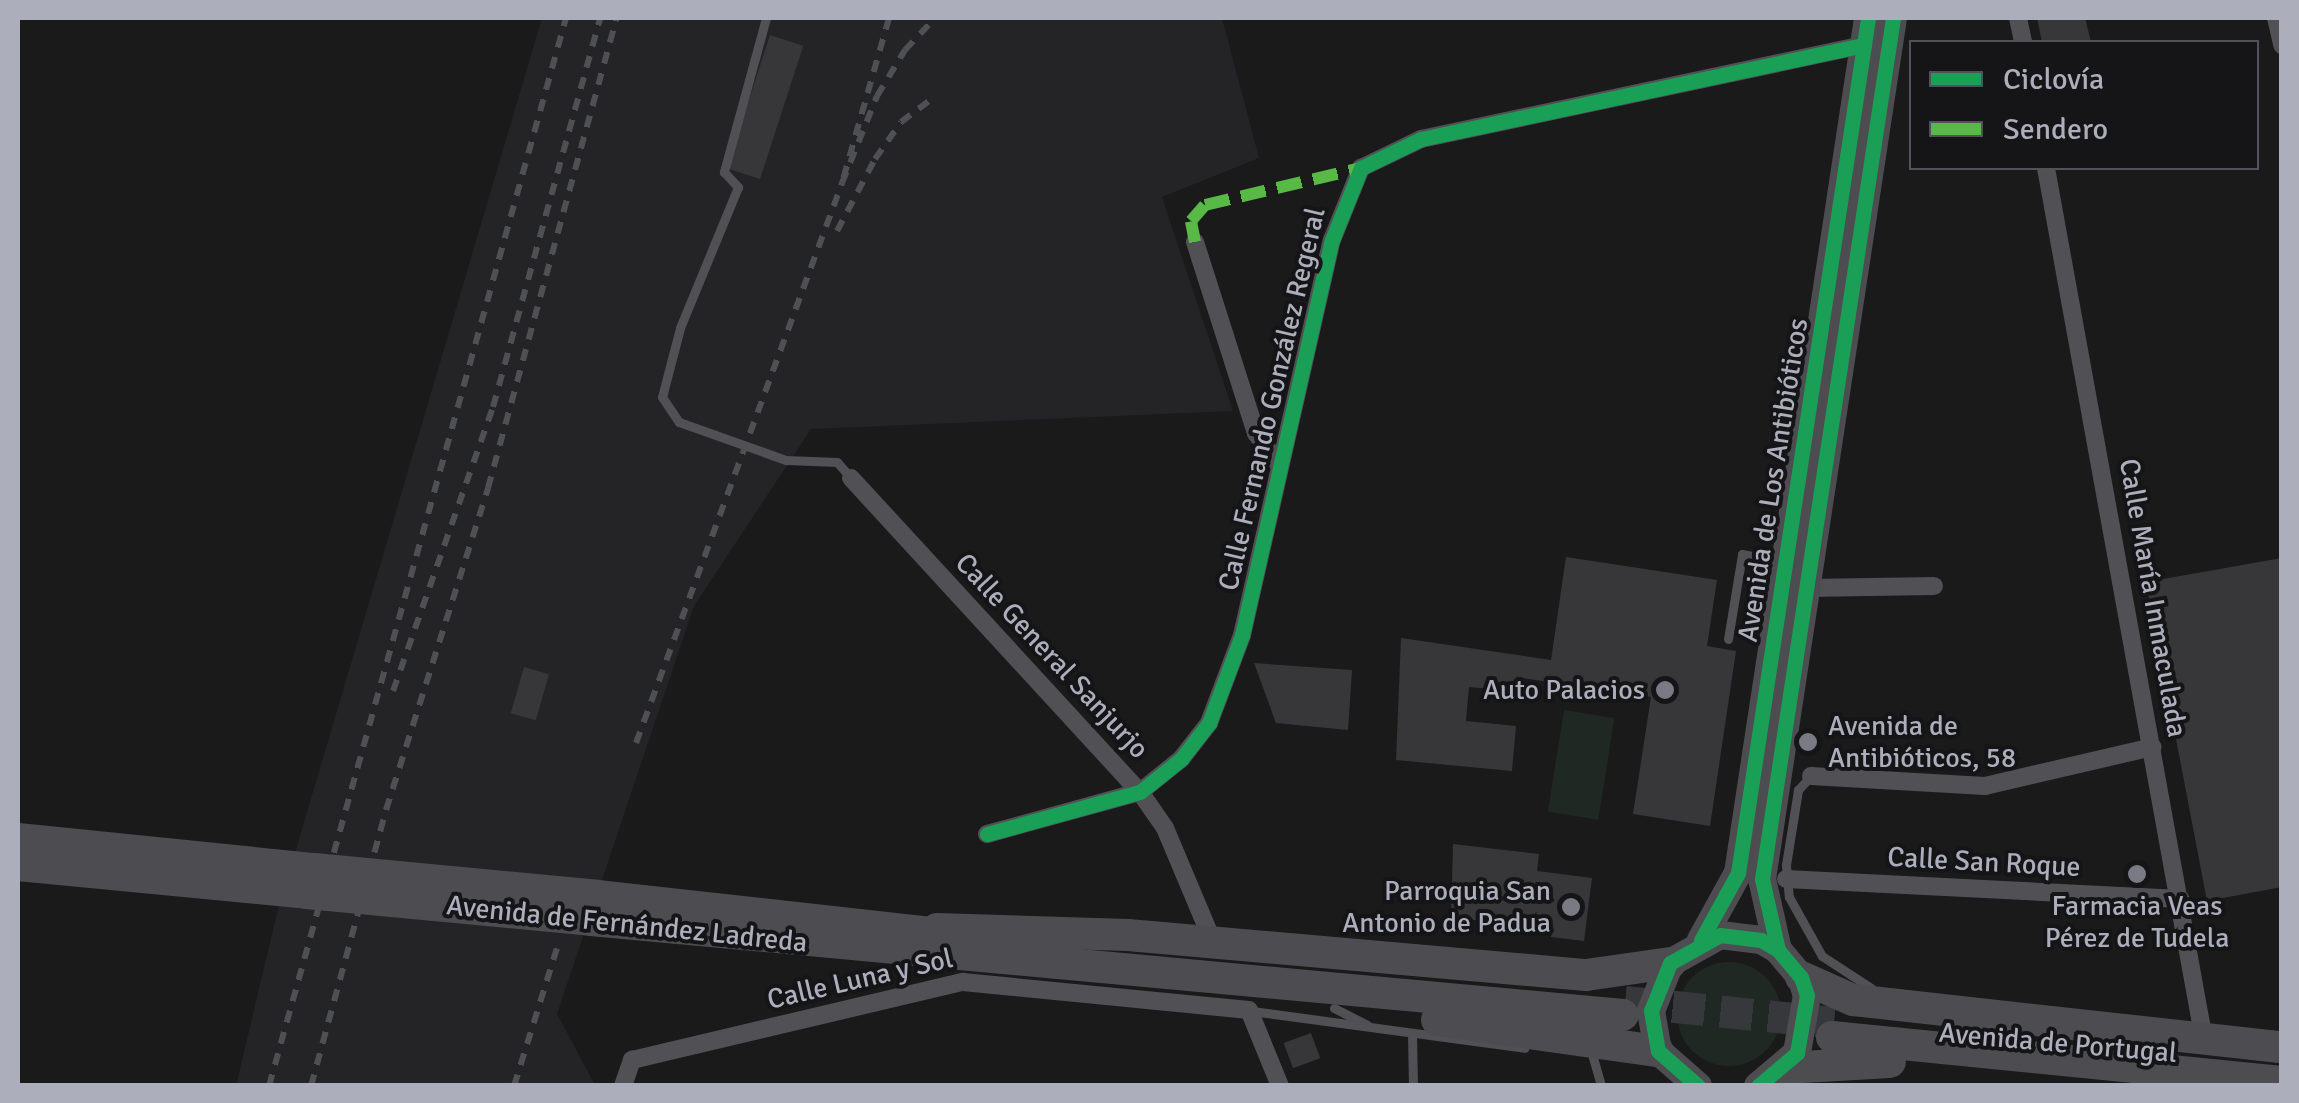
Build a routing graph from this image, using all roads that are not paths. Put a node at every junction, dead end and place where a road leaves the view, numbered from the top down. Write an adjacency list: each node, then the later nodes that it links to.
1 (766, 18): 9 (lane)
2 (1893, 18): 12 (main road, Avenida de Los Antibióticos)
3 (2276, 18): 5 (street)
4 (1866, 31): 8 (street, Calle Fernando González Regeral); 10 (main road, Avenida de Los Antibióticos)
5 (2282, 45)
6 (2046, 170): 14 (street, Calle María Inmaculada)
7 (1195, 242): 8 (street, Calle Fernando González Regeral)
8 (1278, 463): 16 (street, Calle Fernando González Regeral)
9 (851, 478): 16 (street, Calle General Sanjurjo)
10 (1785, 562): 13 (lane); 24 (main road, Avenida de Los Antibióticos)
11 (1934, 586): 12 (street)
12 (1807, 588): 25 (main road, Avenida de Los Antibióticos)
13 (1728, 639)
14 (2152, 747): 15 (street); 22 (street, Calle María Inmaculada)
15 (1812, 776): 20 (lane)
16 (1140, 792): 17 (street, Calle Fernando González Regeral); 27 (street, Calle General Sanjurjo)
17 (986, 834)
18 (18, 839): 21 (highway, Avenida de Fernández Ladreda)
19 (18, 865): 21 (highway, Avenida de Fernández Ladreda)
20 (1786, 880): 22 (street, Calle San Roque); 33 (lane)
21 (310, 881): 23 (highway, Avenida de Fernández Ladreda, bridge)
22 (2180, 899): 33 (street, Calle María Inmaculada)
23 (909, 940): 27 (highway, Avenida de Fernández Ladreda); 27 (highway); 29 (highway)
24 (1701, 940): 25 (main road); 26 (main road)
25 (1778, 950): 28 (main road)
26 (1670, 963): 27 (highway); 39 (main road)
27 (1232, 974): 30 (highway); 31 (lane); 43 (street, Calle Luna y Sol); 44 (street, Calle General Sanjurjo)
28 (1801, 976): 33 (highway); 40 (main road)
29 (1334, 1008): 31 (lane); 39 (highway)
30 (1624, 1009)
31 (1374, 1029): 32 (lane)
32 (1412, 1034): 35 (lane); 45 (lane)
33 (2188, 1038): 34 (highway)
34 (2282, 1046)
35 (1533, 1049)
36 (1553, 1051): 37 (lane)
37 (1592, 1054): 39 (lane); 42 (lane)
38 (2282, 1065): 41 (highway, Avenida de Portugal)
39 (1681, 1074)
40 (1767, 1081): 46 (highway)
41 (2282, 1082)
42 (1596, 1083)
43 (623, 1086)
44 (1280, 1086)
45 (1413, 1086)
46 (2152, 1086)

